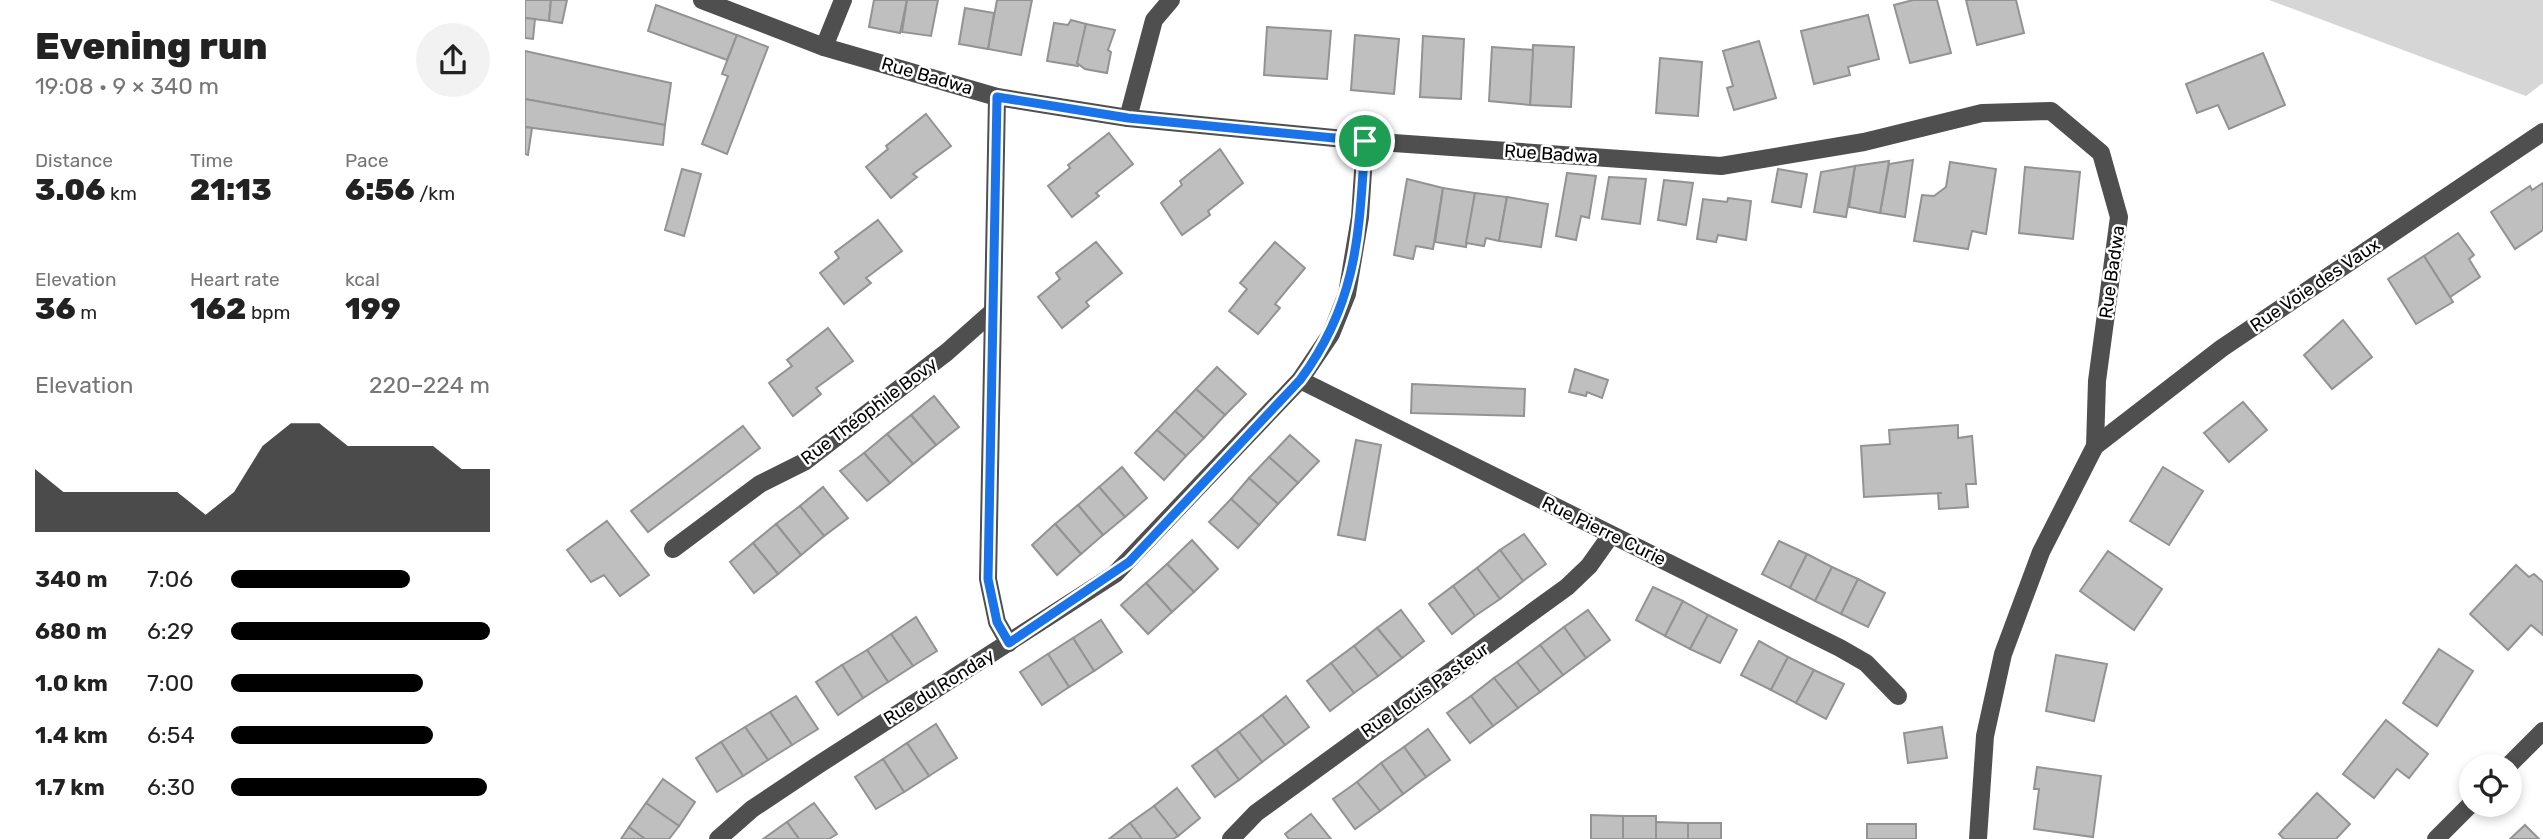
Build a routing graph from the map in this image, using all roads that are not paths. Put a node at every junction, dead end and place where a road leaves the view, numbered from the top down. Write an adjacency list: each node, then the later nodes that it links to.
1 (702, 0): 4 (street, Rue Badwa)
2 (843, 0): 4 (street)
3 (1171, 0): 6 (street)
4 (824, 47): 5 (street, Rue Badwa)
5 (997, 97): 6 (street, Rue Badwa); 9 (street)
6 (1128, 118): 8 (street, Rue Badwa)
7 (2543, 132): 11 (street, Rue Voie des Vaux)
8 (1365, 141): 10 (street, Rue du Ronday); 11 (street, Rue Badwa)
9 (991, 313): 13 (street, Rue Théophile Bovy); 14 (street)
10 (1300, 380): 12 (street, Rue Pierre Curie); 14 (street, Rue du Ronday)
11 (2095, 446): 21 (street)
12 (1611, 535): 15 (street, Rue Pierre Curie); 20 (street, Rue Louis Pasteur)
13 (673, 549)
14 (1009, 643): 19 (street, Rue du Ronday)
15 (1898, 696)
16 (2543, 731): 17 (street)
17 (2520, 754)
18 (2459, 816): 22 (street)
19 (718, 839)
20 (1231, 839)
21 (1978, 839)
22 (2436, 839)

